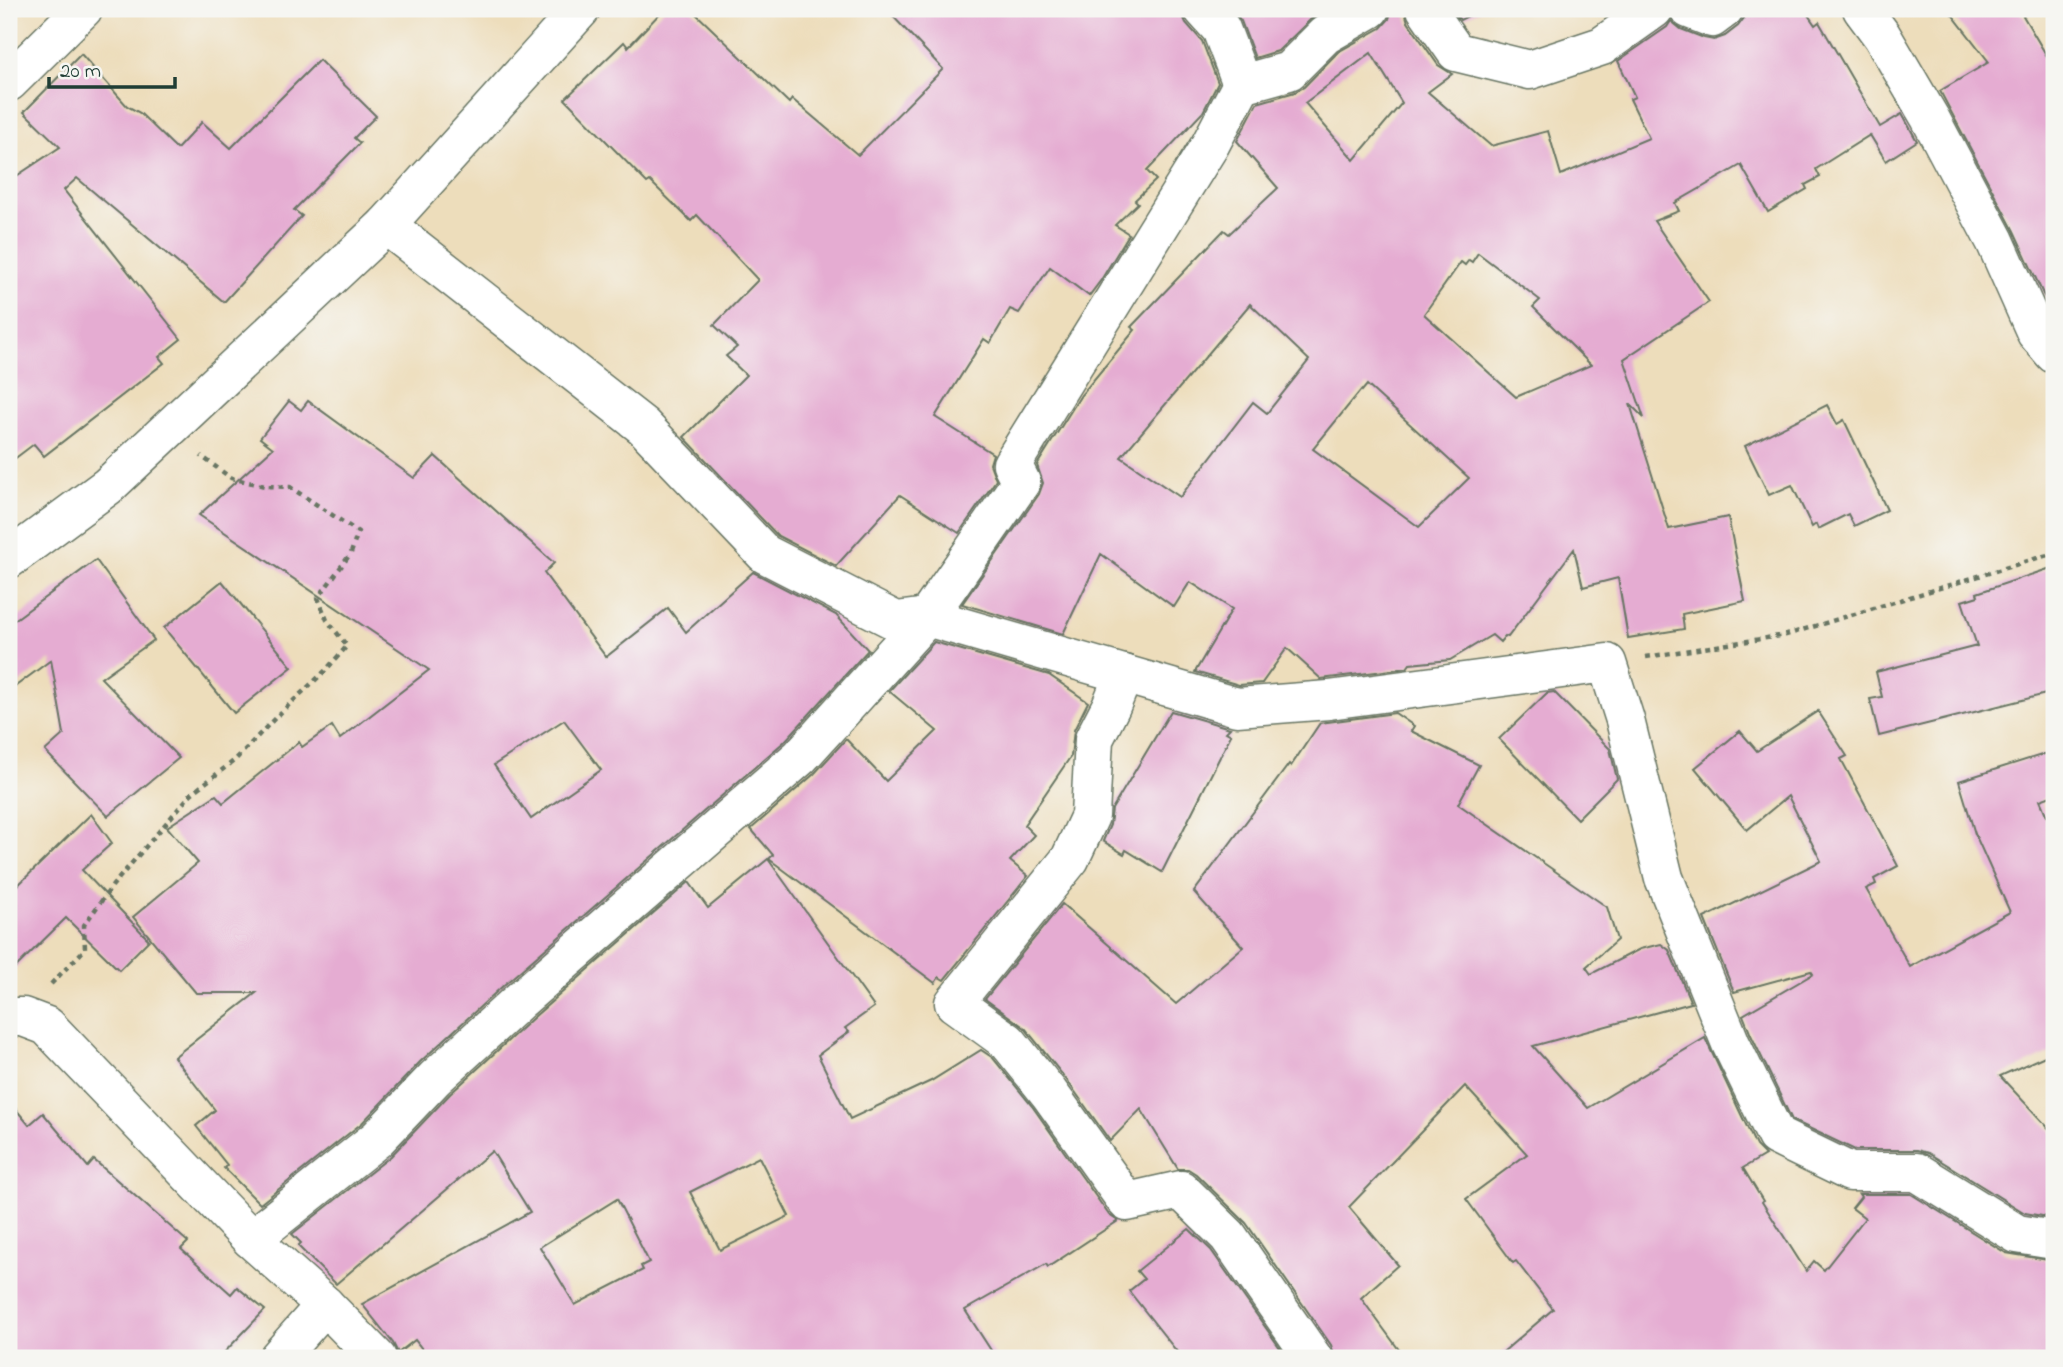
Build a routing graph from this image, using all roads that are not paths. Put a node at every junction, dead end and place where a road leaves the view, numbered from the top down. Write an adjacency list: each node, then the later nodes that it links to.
1 (83, 9): 10 (street)
2 (581, 9): 12 (street)
3 (1203, 9): 11 (street)
4 (1370, 9): 11 (street)
5 (1426, 9): 6 (street)
6 (1654, 9)
7 (1689, 9): 8 (street)
8 (1724, 9)
9 (1862, 9): 13 (street)
10 (9, 82)
11 (1242, 84): 15 (street)
12 (386, 225): 14 (street); 15 (street)
13 (2054, 354)
14 (9, 559)
15 (927, 617): 16 (street); 18 (street)
16 (1124, 674): 19 (street); 23 (street)
17 (16, 1017): 18 (street)
18 (251, 1239): 20 (street)
19 (2054, 1240)
20 (326, 1305): 21 (street); 22 (street)
21 (278, 1358)
22 (377, 1358)
23 (1313, 1358)

